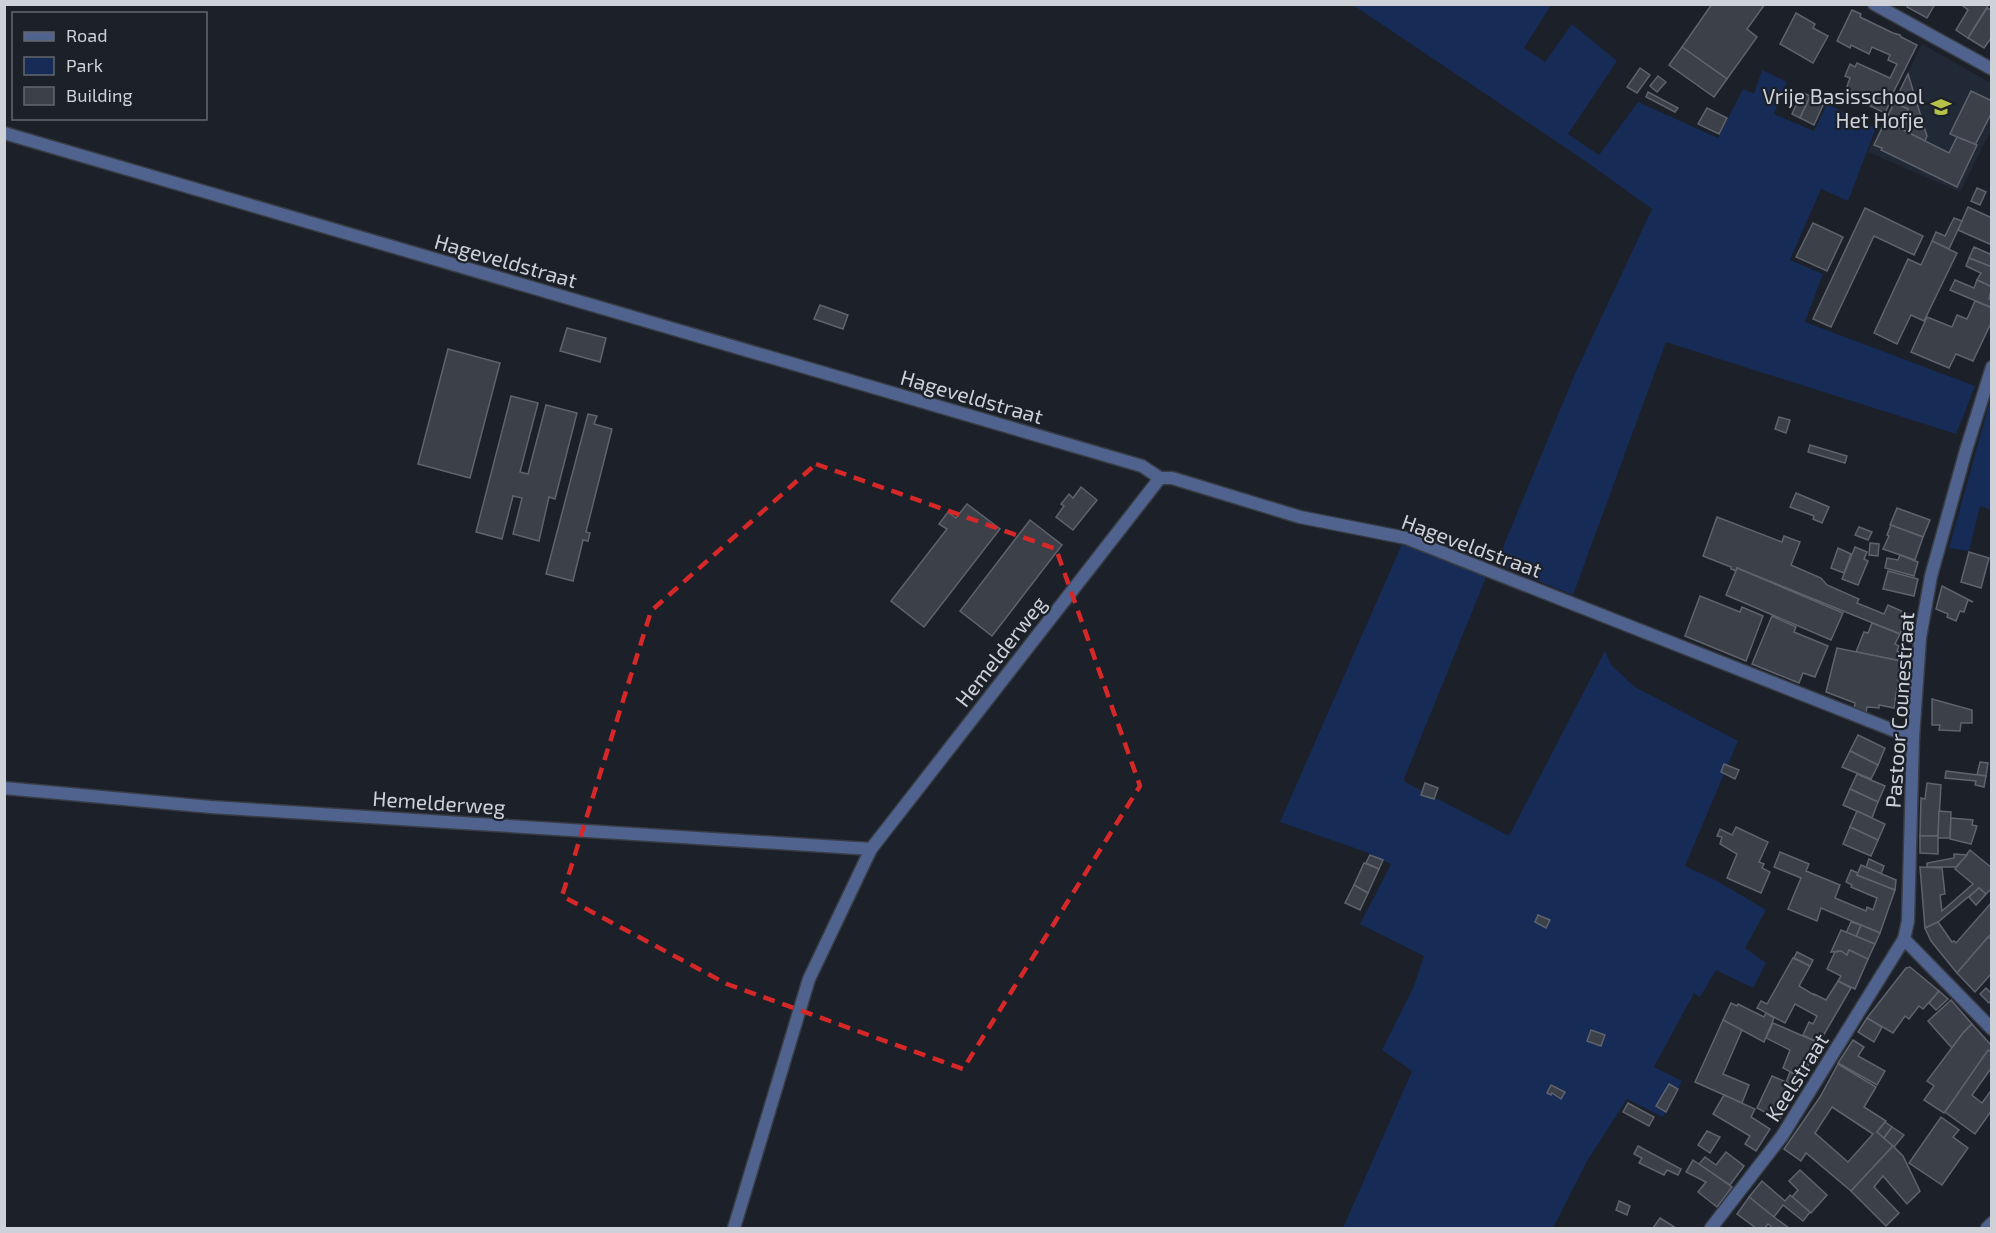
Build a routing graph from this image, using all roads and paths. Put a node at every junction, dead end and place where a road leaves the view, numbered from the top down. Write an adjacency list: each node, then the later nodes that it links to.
1 (1874, 4): 2 (street)
2 (1992, 69)
3 (4, 133): 5 (street, Hageveldstraat)
4 (1992, 368): 6 (street, Pastoor Counestraat)
5 (1160, 478): 6 (street, Hageveldstraat); 8 (street, Hemelderweg)
6 (1913, 738): 9 (street, Pastoor Counestraat)
7 (4, 788): 8 (street, Hemelderweg)
8 (871, 849): 12 (street, Hemelderweg)
9 (1904, 939): 10 (street); 13 (street, Keelstraat)
10 (1992, 1029)
11 (1992, 1223): 14 (street)
12 (734, 1228)
13 (1711, 1228)
14 (1987, 1228)

